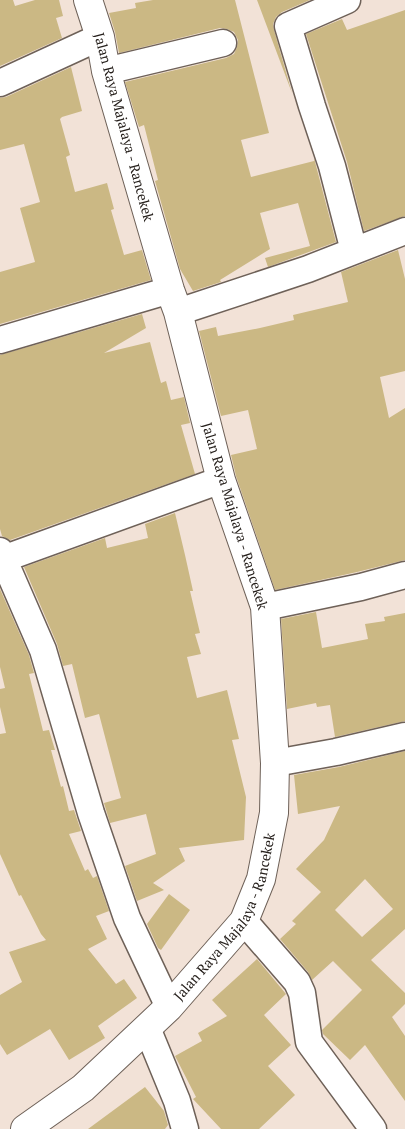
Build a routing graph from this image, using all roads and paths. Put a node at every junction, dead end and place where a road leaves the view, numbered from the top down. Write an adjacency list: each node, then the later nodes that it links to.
1 (88, 0): 3 (main road, Jalan Raya Majalaya - Rancekek)
2 (347, 0): 8 (street)
3 (100, 37): 5 (main road, Jalan Raya Majalaya - Rancekek); 6 (street)
4 (223, 43): 5 (street)
5 (106, 71): 9 (main road, Jalan Raya Majalaya - Rancekek)
6 (0, 82)
7 (405, 231): 8 (street)
8 (354, 251): 9 (street)
9 (174, 301): 10 (street); 11 (main road, Jalan Raya Majalaya - Rancekek)
10 (0, 340)
11 (221, 480): 12 (street); 14 (main road, Jalan Raya Majalaya - Rancekek)
12 (1, 557): 18 (street)
13 (405, 575): 14 (street)
14 (265, 607): 16 (main road, Jalan Raya Majalaya - Rancekek)
15 (405, 736): 16 (street)
16 (275, 763): 17 (main road, Jalan Raya Majalaya - Rancekek)
17 (244, 921): 18 (main road, Jalan Raya Majalaya - Rancekek); 22 (street)
18 (169, 1007): 19 (main road, Jalan Raya Majalaya - Rancekek)
19 (146, 1028): 20 (main road, Jalan Raya Majalaya - Rancekek); 21 (street)
20 (25, 1129)
21 (184, 1129)
22 (373, 1129)

